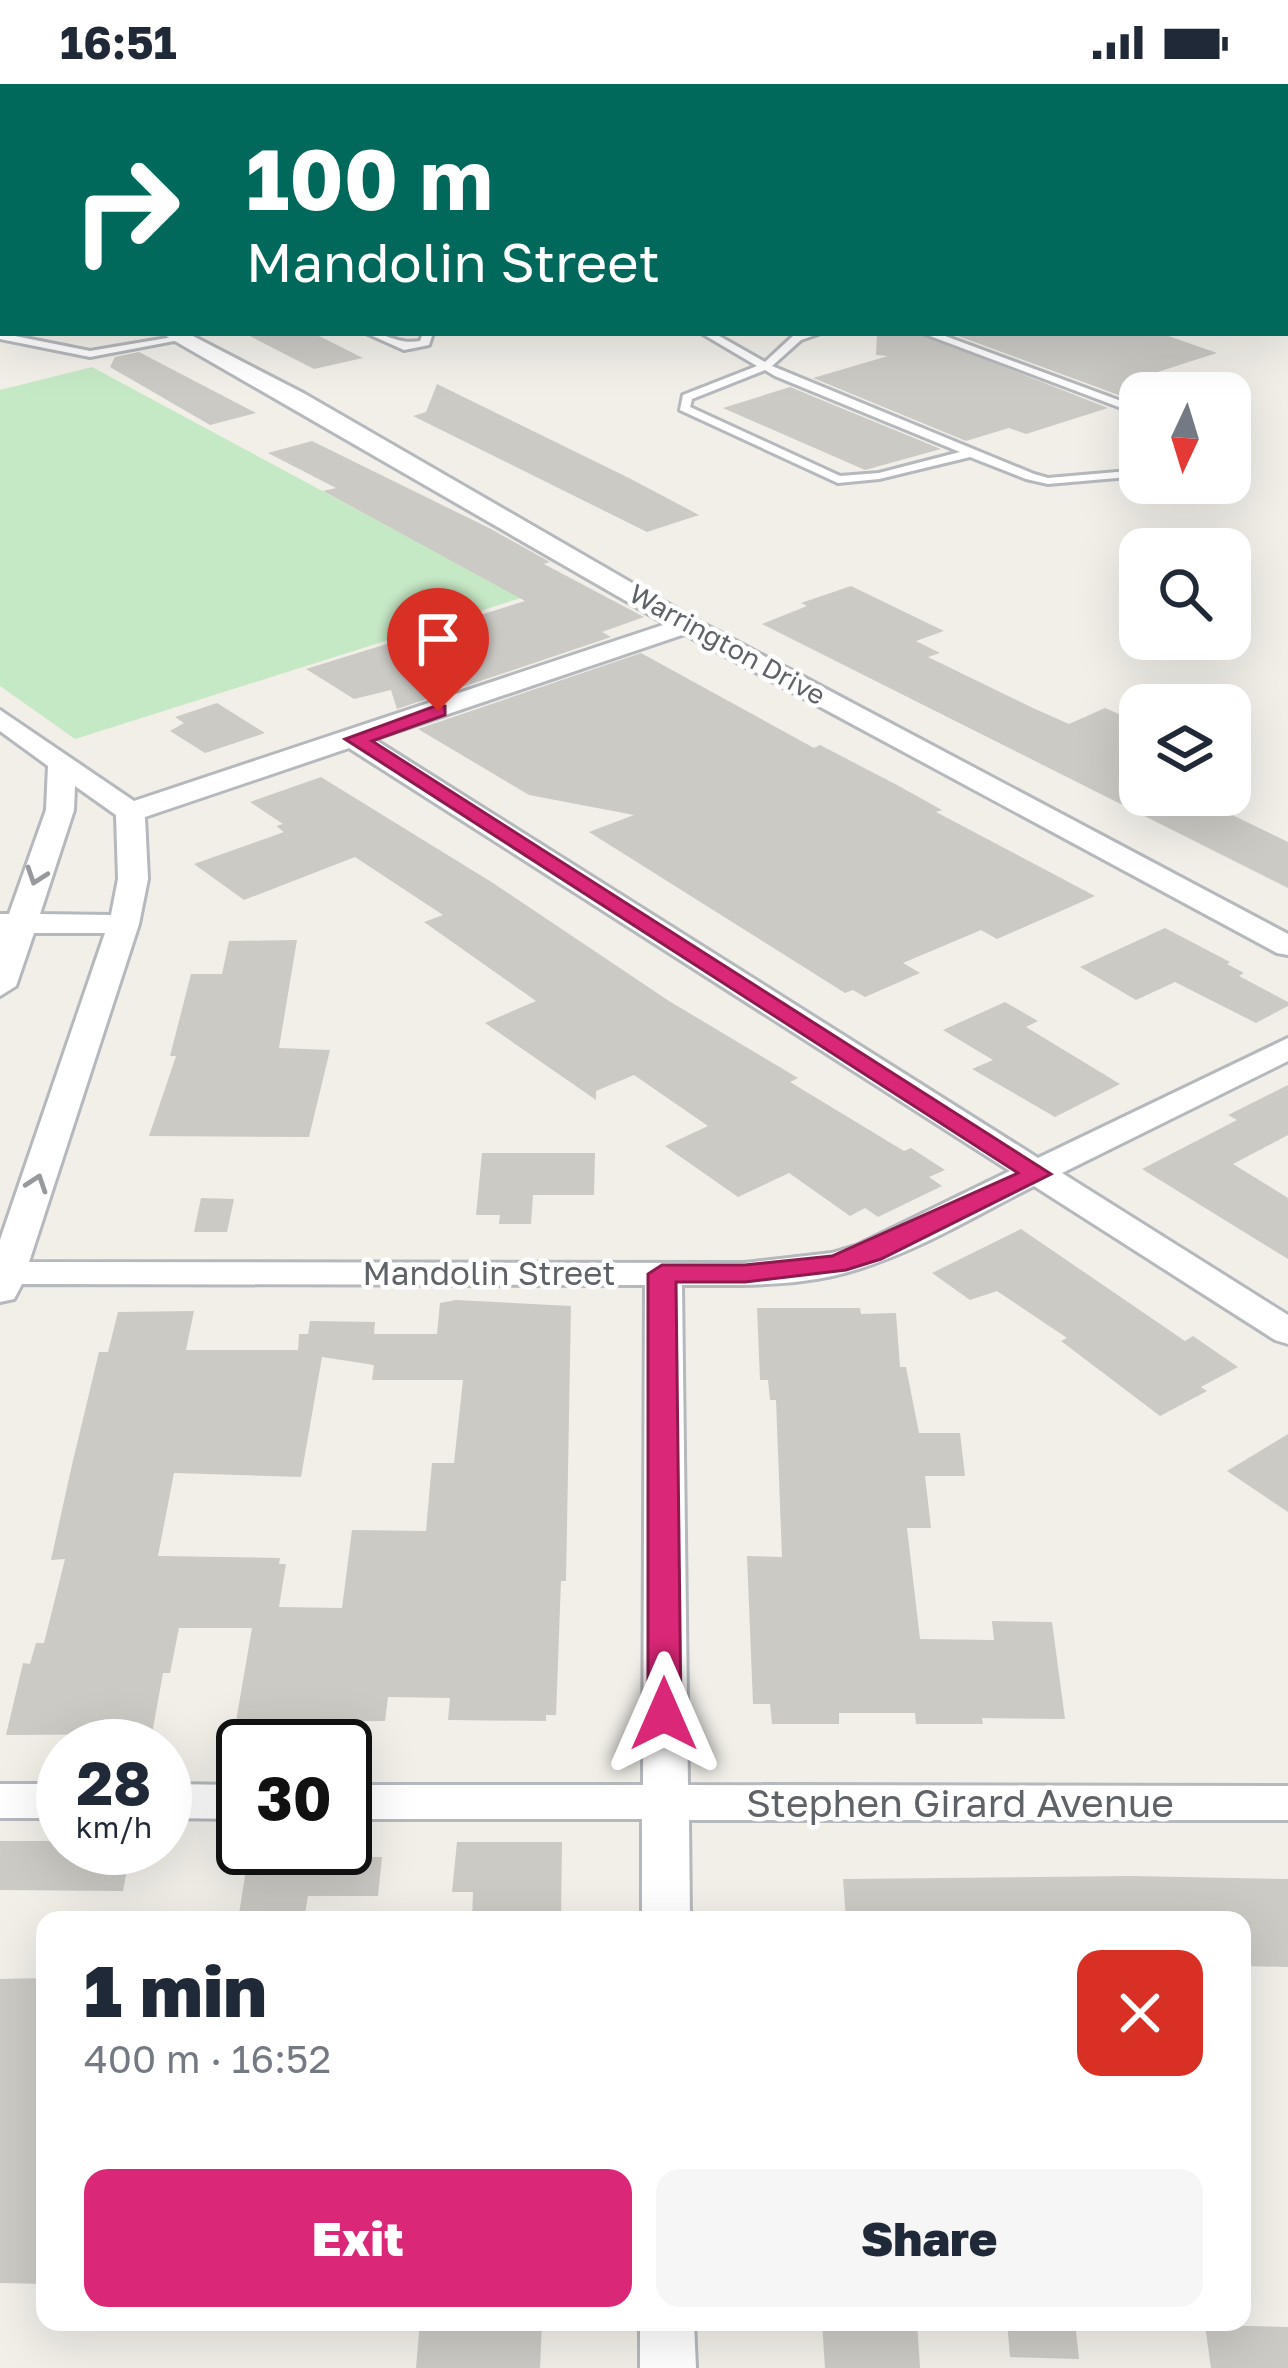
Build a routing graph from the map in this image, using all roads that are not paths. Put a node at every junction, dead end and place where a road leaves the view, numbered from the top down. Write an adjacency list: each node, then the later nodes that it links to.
1 (0, 336): 2 (lane)
2 (178, 336): 12 (street, Warrington Drive)
3 (378, 336): 4 (lane)
4 (427, 336)
5 (711, 336): 8 (lane)
6 (805, 336): 8 (lane)
7 (935, 336): 9 (lane)
8 (766, 366): 10 (lane); 10 (lane)
9 (1119, 404)
10 (971, 453): 11 (lane)
11 (1119, 475)
12 (687, 625): 14 (street); 19 (street, Warrington Drive)
13 (0, 718): 15 (street)
14 (355, 739): 16 (street); 22 (street)
15 (62, 765): 16 (street); 17 (street, one-way to 17)
16 (130, 812): 18 (street)
17 (10, 923): 18 (street); 20 (street)
18 (124, 924): 24 (street, one-way to 18)
19 (1288, 946)
20 (0, 986)
21 (1288, 1048): 22 (street, Mandolin Street)
22 (1038, 1174): 23 (street, Mandolin Street); 25 (street)
23 (662, 1274): 24 (street, Mandolin Street); 29 (street)
24 (2, 1280)
25 (1288, 1332)
26 (0, 1801): 27 (street)
27 (36, 1801)
28 (372, 1802): 29 (street, Stephen Girard Avenue)
29 (665, 1802): 30 (street, Stephen Girard Avenue); 31 (street)
30 (1288, 1803)
31 (665, 1911)
32 (668, 2331): 33 (street)
33 (668, 2368)

